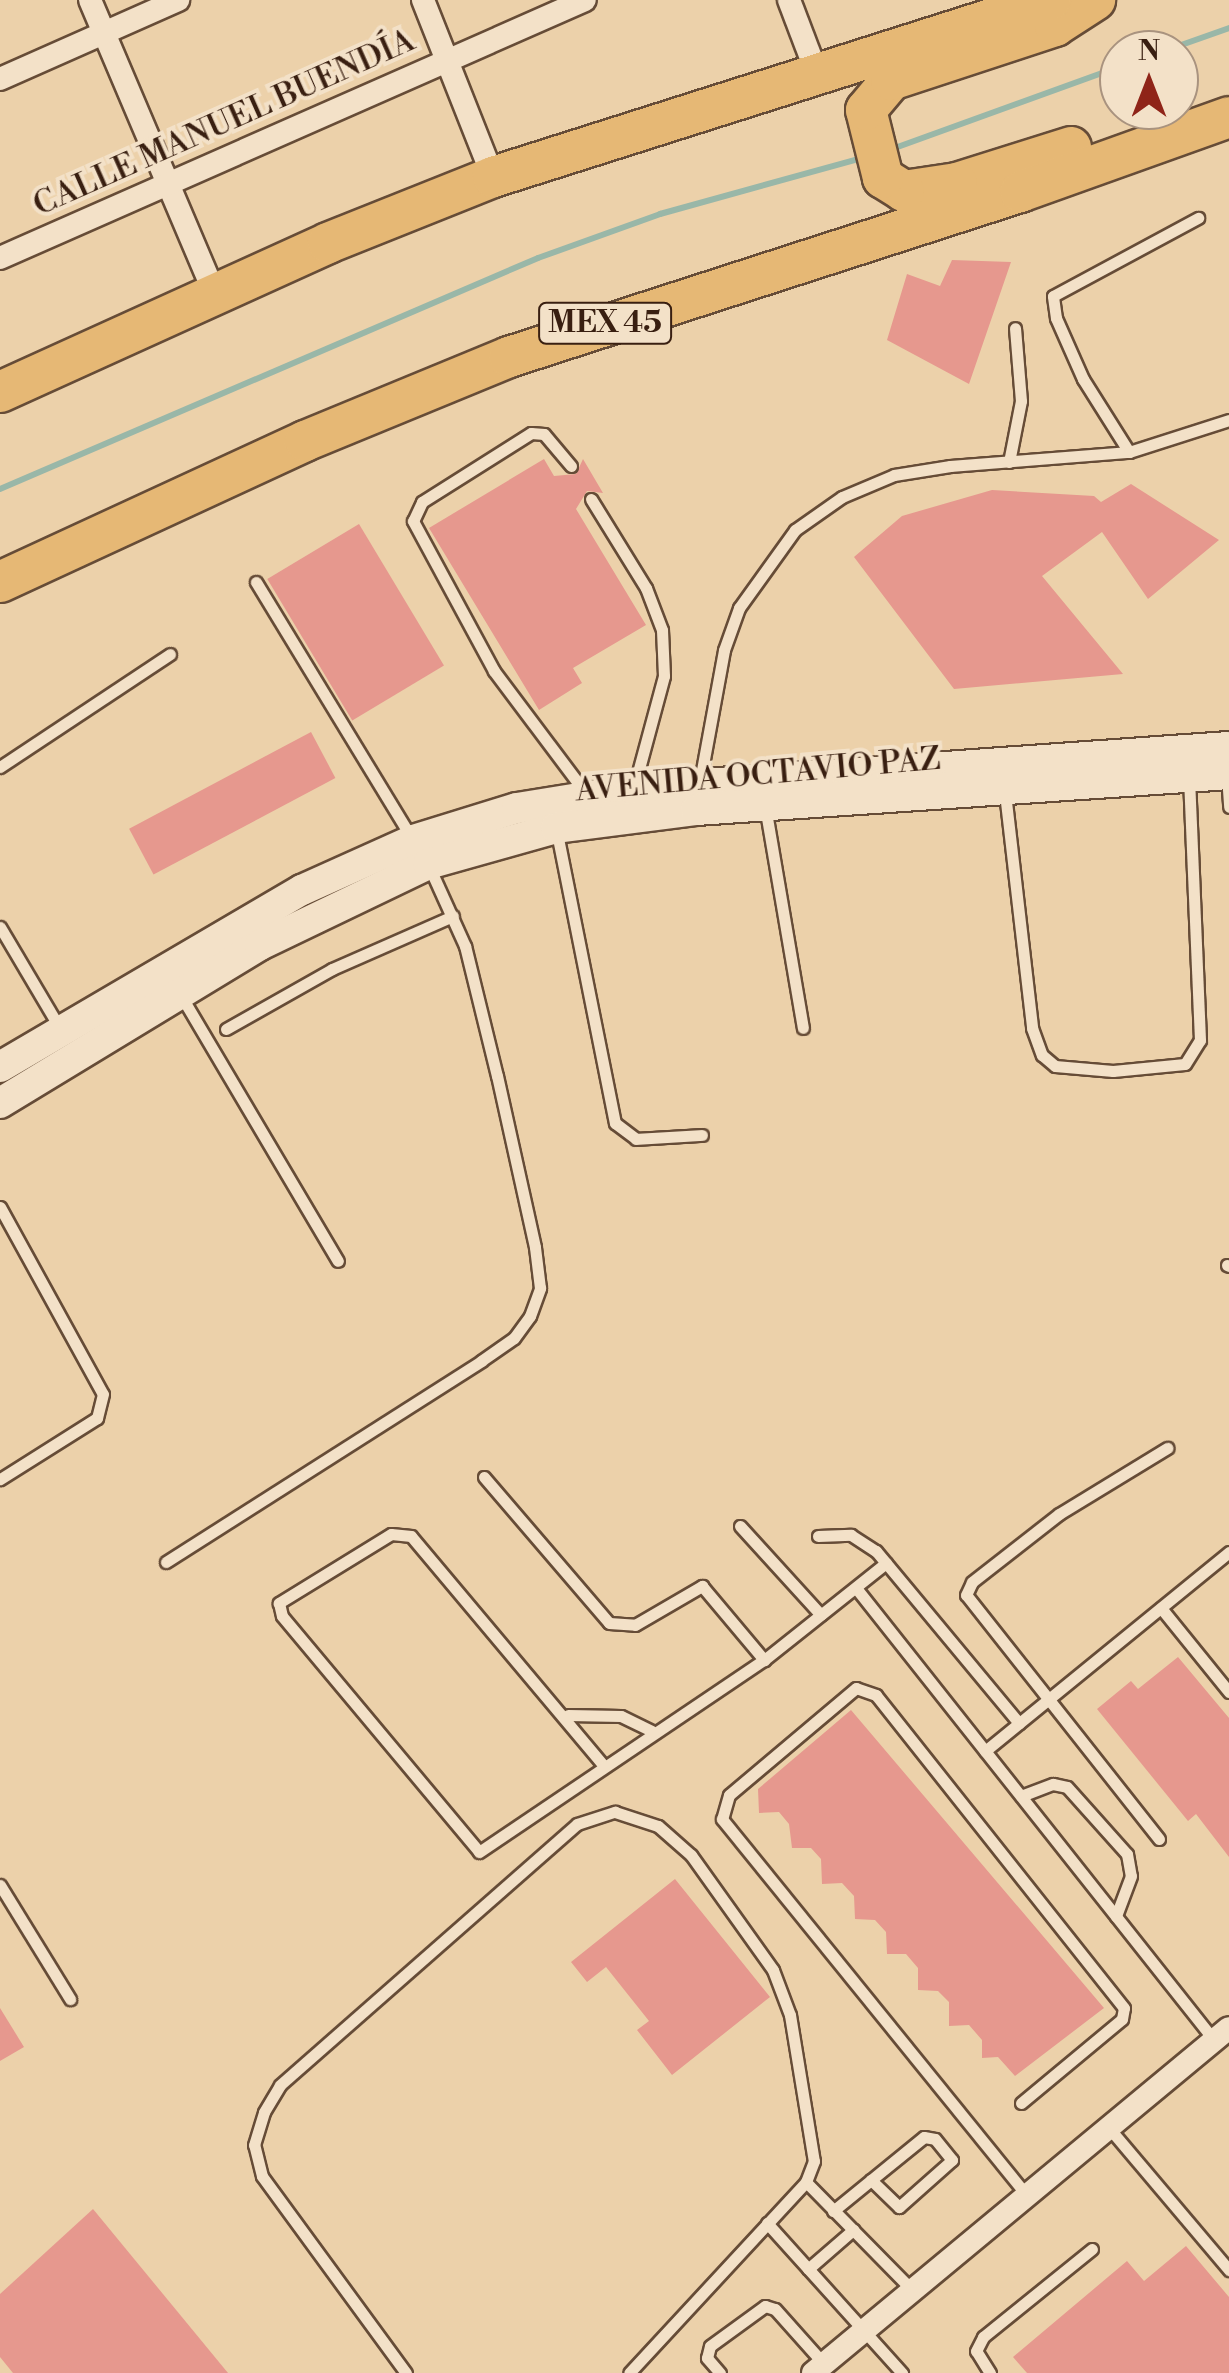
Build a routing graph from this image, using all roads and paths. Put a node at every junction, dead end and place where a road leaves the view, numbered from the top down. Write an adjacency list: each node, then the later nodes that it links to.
1 (90, 0): 8 (street)
2 (178, 0): 8 (street)
3 (423, 0): 9 (street)
4 (585, 0): 9 (street, CALLE MANUEL BUENDÍA)
5 (790, 0): 10 (street)
6 (1051, 0): 10 (highway)
7 (1095, 0): 12 (highway)
8 (103, 32): 11 (street); 14 (street)
9 (447, 59): 13 (street); 14 (street, CALLE MANUEL BUENDÍA)
10 (816, 71): 13 (highway)
11 (0, 79)
12 (1220, 121): 25 (highway, MEX 45)
13 (493, 177): 17 (highway)
14 (170, 183): 16 (street, CALLE MANUEL BUENDÍA); 17 (street)
15 (1198, 218): 21 (lane)
16 (0, 258)
17 (215, 295): 19 (highway)
18 (1016, 328): 22 (lane)
19 (0, 392)
20 (1229, 420): 21 (lane)
21 (1130, 452): 22 (lane)
22 (1008, 462): 34 (lane)
23 (571, 466): 33 (lane)
24 (592, 500): 31 (lane)
25 (0, 582)
26 (256, 582): 38 (lane)
27 (170, 654): 29 (lane)
28 (1228, 765): 30 (street, AVENIDA OCTAVIO PAZ); 34 (street, AVENIDA OCTAVIO PAZ); 36 (lane)
29 (0, 768)
30 (1189, 777): 32 (street, AVENIDA OCTAVIO PAZ); 32 (lane)
31 (634, 789): 33 (street, AVENIDA OCTAVIO PAZ); 34 (street, AVENIDA OCTAVIO PAZ)
32 (1005, 790): 35 (street, AVENIDA OCTAVIO PAZ)
33 (587, 795): 38 (street, AVENIDA OCTAVIO PAZ)
34 (698, 798): 35 (street, AVENIDA OCTAVIO PAZ); 37 (street, AVENIDA OCTAVIO PAZ)
35 (766, 806): 43 (lane)
36 (1229, 807)
37 (556, 828): 38 (street, AVENIDA OCTAVIO PAZ); 47 (lane)
38 (421, 852): 39 (lane); 41 (street, AVENIDA OCTAVIO PAZ); 44 (street, AVENIDA OCTAVIO PAZ)
39 (453, 916): 42 (lane); 56 (lane)
40 (0, 927): 44 (lane)
41 (180, 994): 46 (street, AVENIDA OCTAVIO PAZ); 49 (lane)
42 (226, 1028)
43 (802, 1028)
44 (61, 1030): 45 (street, AVENIDA OCTAVIO PAZ)
45 (10, 1056)
46 (0, 1103)
47 (702, 1136)
48 (0, 1207): 52 (lane)
49 (338, 1261)
50 (1168, 1448): 63 (lane)
51 (484, 1477): 61 (lane)
52 (0, 1479)
53 (740, 1526): 60 (lane)
54 (818, 1536): 57 (lane)
55 (1229, 1552): 59 (lane)
56 (166, 1562)
57 (886, 1563): 58 (lane); 65 (lane)
58 (856, 1588): 60 (lane); 67 (lane)
59 (1161, 1608): 62 (lane); 63 (lane)
60 (821, 1615): 61 (lane)
61 (764, 1660): 66 (lane)
62 (1229, 1692)
63 (1047, 1701): 65 (lane); 70 (lane)
64 (568, 1716): 66 (lane); 68 (lane); 68 (lane)
65 (1019, 1723): 67 (lane)
66 (652, 1731): 68 (lane)
67 (985, 1750): 69 (lane)
68 (604, 1766)
69 (1021, 1796): 74 (lane); 74 (lane)
70 (1158, 1839)
71 (0, 1886): 72 (lane)
72 (13, 1907): 73 (lane); 75 (lane)
73 (0, 1915)
74 (1116, 1916): 76 (lane)
75 (70, 1999)
76 (1222, 2034): 78 (street)
77 (1022, 2103): 81 (lane)
78 (1109, 2128): 81 (street); 87 (lane)
79 (871, 2180): 79 (lane); 82 (lane)
80 (806, 2182): 82 (lane); 83 (lane); 91 (lane)
81 (1027, 2195): 88 (street)
82 (834, 2211): 84 (lane)
83 (768, 2224): 86 (lane); 92 (lane)
84 (853, 2230): 86 (lane); 88 (lane)
85 (1092, 2249): 95 (lane)
86 (808, 2269): 89 (lane)
87 (1229, 2270)
88 (913, 2290): 89 (street)
89 (865, 2328): 90 (street); 94 (lane)
90 (818, 2368): 93 (lane)
91 (406, 2373)
92 (629, 2373)
93 (720, 2373)
94 (902, 2373)
95 (990, 2373)

